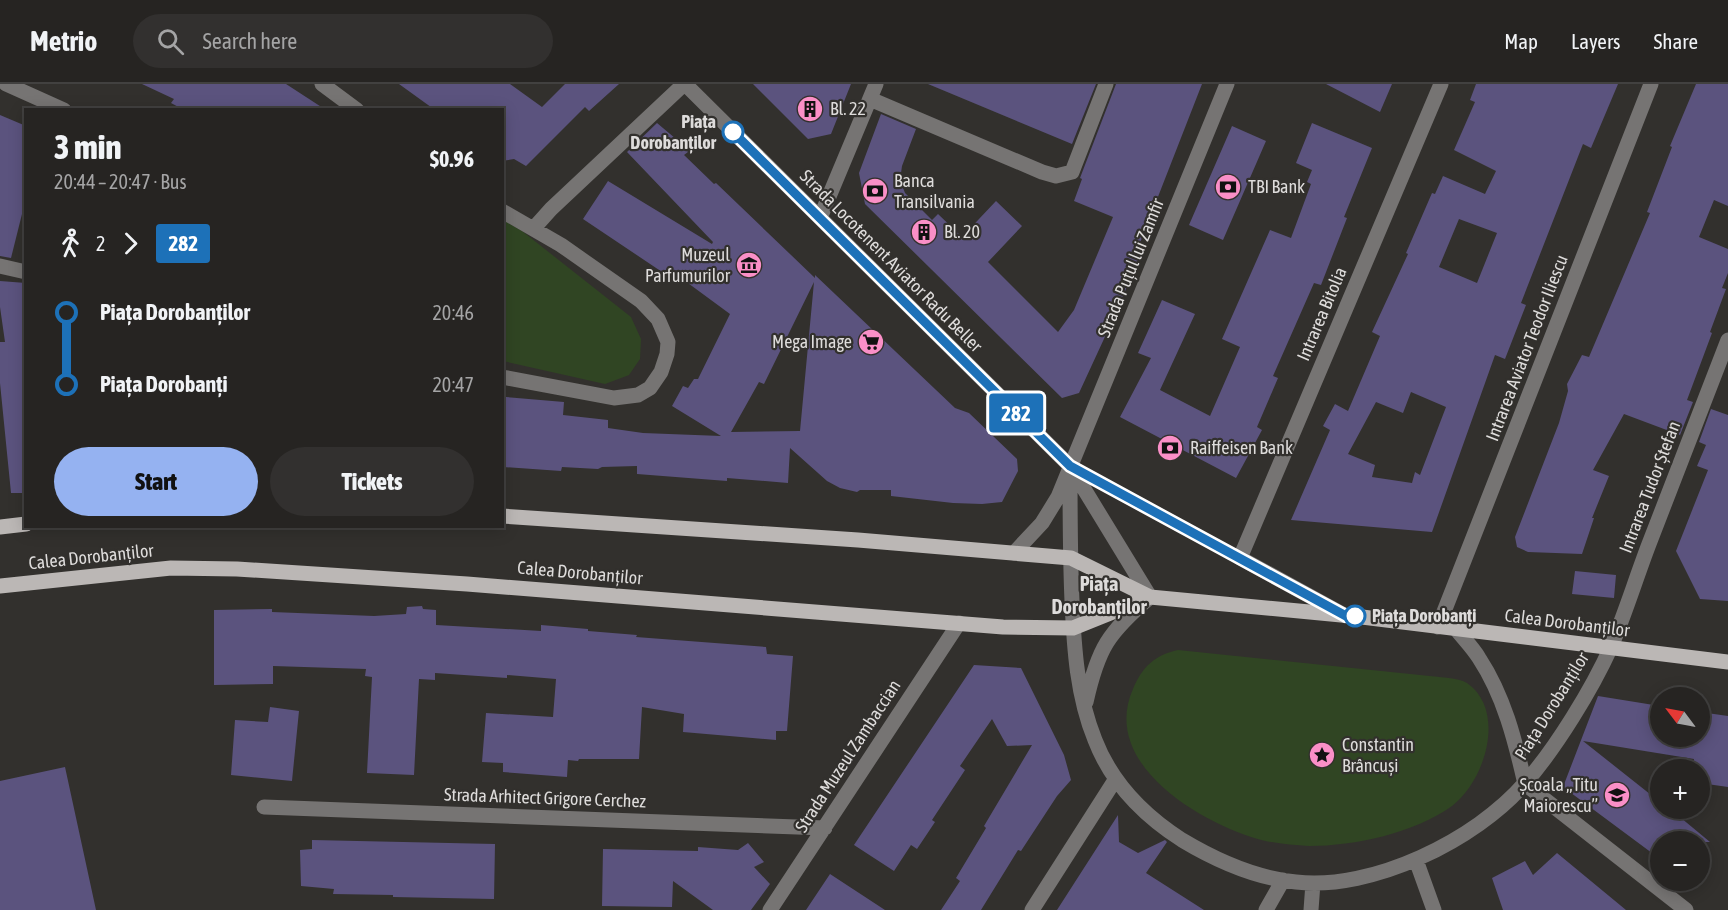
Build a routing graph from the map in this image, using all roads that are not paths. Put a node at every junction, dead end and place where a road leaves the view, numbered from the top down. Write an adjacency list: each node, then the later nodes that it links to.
1 (6, 84): 10 (street)
2 (322, 84): 11 (street)
3 (684, 84): 13 (street, Strada Locotenent Aviator Radu Beller); 14 (street)
4 (876, 84): 9 (street)
5 (1106, 84): 9 (street)
6 (1227, 84): 19 (street, Strada Puțul lui Zamfir)
7 (1441, 84): 27 (street, Intrarea Bitolia)
8 (1652, 84): 29 (street, Intrarea Aviator Teodor Iliescu)
9 (870, 99): 13 (street)
10 (60, 108)
11 (354, 108)
12 (504, 212): 14 (street)
13 (820, 218): 19 (street, Strada Locotenent Aviator Radu Beller)
14 (534, 228): 18 (street)
15 (0, 266): 16 (street)
16 (24, 272)
17 (1728, 340): 32 (street, Intrarea Tudor Ștefan)
18 (504, 377)
19 (1070, 466): 23 (street, Strada Puțul lui Zamfir); 24 (street, Piața Dorobanților); 26 (street, Strada Locotenent Aviator Radu Beller)
20 (504, 516): 23 (main road, Calea Dorobanților)
21 (24, 524): 22 (main road)
22 (0, 527)
23 (1014, 553): 24 (main road, Calea Dorobanților)
24 (1071, 558): 26 (main road, Calea Dorobanților); 30 (street, Piața Dorobanților)
25 (0, 586): 28 (main road, Calea Dorobanților)
26 (1150, 597): 27 (main road, Calea Dorobanților); 30 (main road, Calea Dorobanților); 34 (street)
27 (1346, 616): 29 (main road, Calea Dorobanților)
28 (959, 623): 30 (main road, Calea Dorobanților); 38 (street, Strada Muzeul Zambaccian)
29 (1438, 627): 31 (main road, Calea Dorobanților)
30 (1073, 628): 34 (street, Piața Dorobanților)
31 (1456, 629): 32 (main road, Calea Dorobanților); 36 (street)
32 (1610, 648): 33 (main road, Calea Dorobanților); 36 (street, Piața Dorobanților)
33 (1728, 662)
34 (1085, 708): 35 (street, Piața Dorobanților)
35 (1115, 780): 40 (street, Piața Dorobanților); 43 (street)
36 (1525, 784): 39 (street, Piața Dorobanților); 47 (street)
37 (264, 807): 38 (street, Strada Arhitect Grigore Cerchez)
38 (825, 828): 42 (street, Strada Muzeul Zambaccian)
39 (1416, 860): 41 (street, Piața Dorobanților); 46 (street)
40 (1282, 880): 41 (street, Piața Dorobanților); 44 (street)
41 (1313, 883): 45 (street)
42 (770, 910)
43 (1032, 910)
44 (1266, 910)
45 (1311, 910)
46 (1434, 910)
47 (1686, 910)

